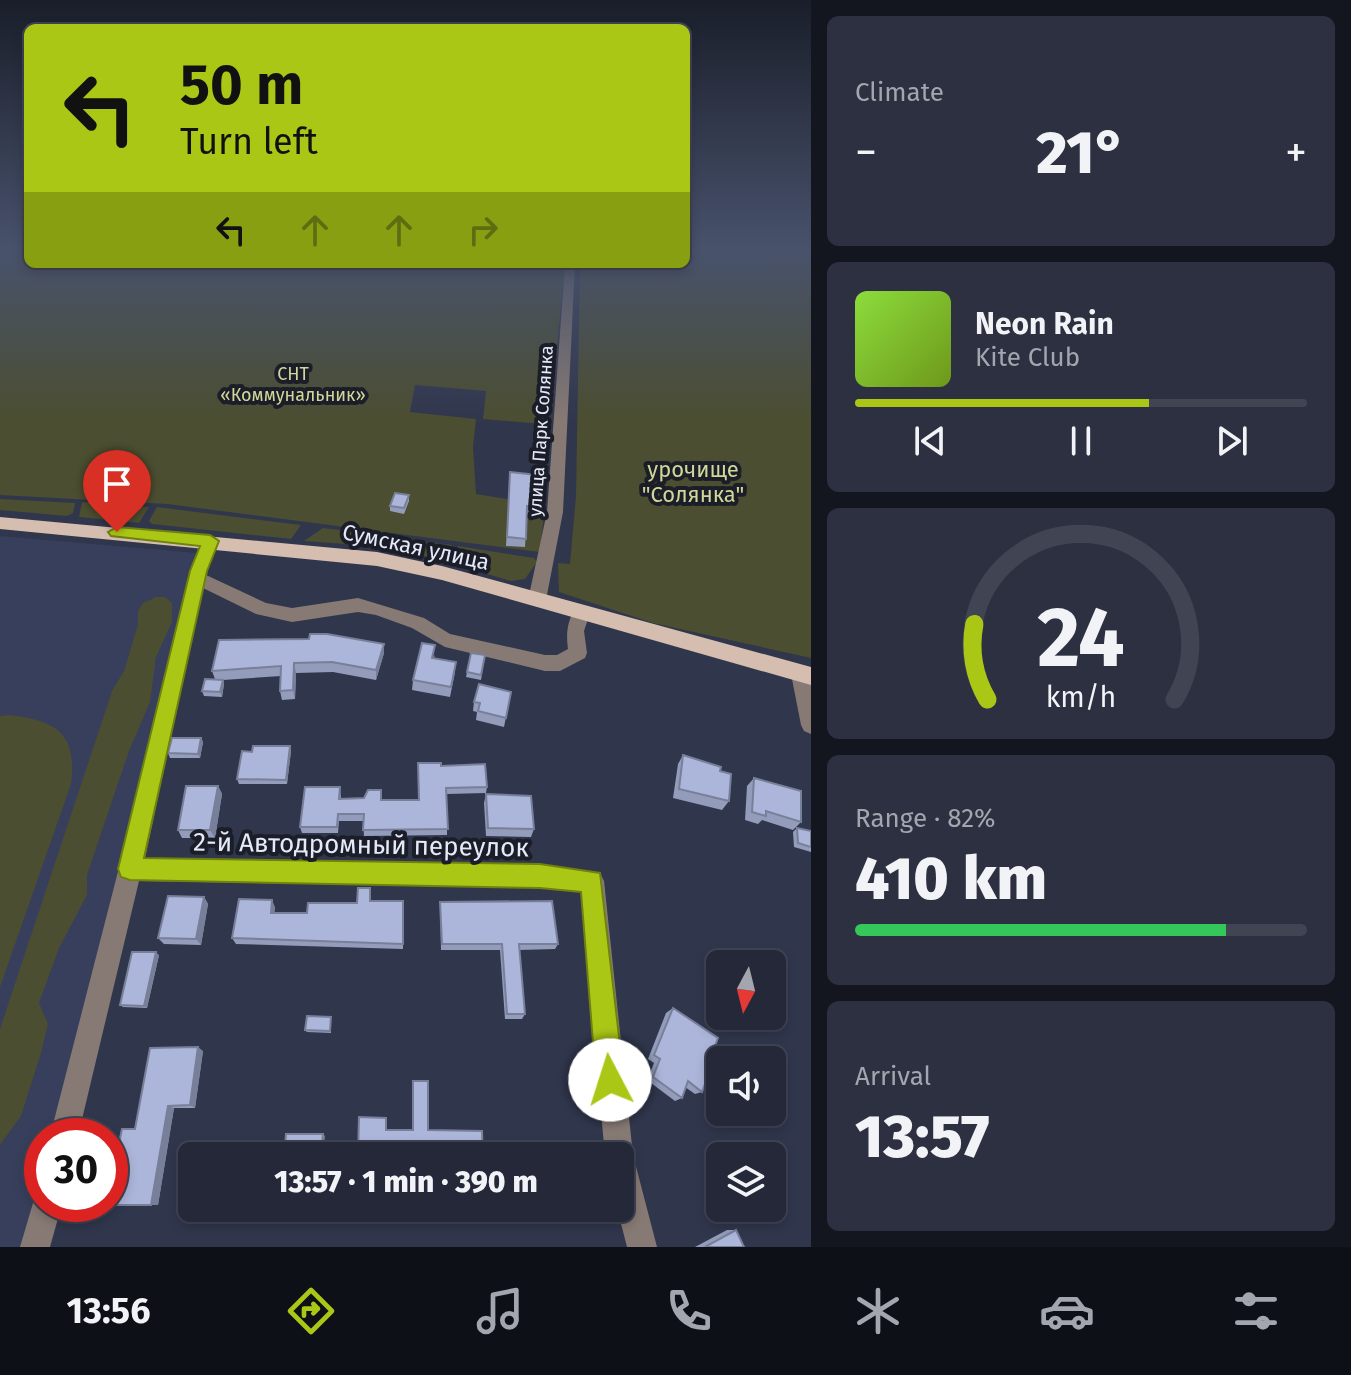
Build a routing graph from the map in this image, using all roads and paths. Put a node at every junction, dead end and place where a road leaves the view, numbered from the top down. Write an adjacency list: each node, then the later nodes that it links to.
1 (567, 306): 5 (street, улица Парк Солянка)
2 (0, 523): 3 (main road, Сумская улица)
3 (210, 541): 4 (street); 5 (main road, Сумская улица)
4 (197, 578): 6 (street); 9 (street)
5 (537, 600): 6 (main road, Сумская улица)
6 (581, 613): 7 (main road, Сумская улица)
7 (806, 675): 8 (street)
8 (811, 725)
9 (130, 869): 10 (street); 11 (street, 2-й Автодромный переулок)
10 (68, 1118)
11 (618, 1142)
12 (634, 1214): 15 (street)
13 (42, 1222): 14 (street)
14 (35, 1247)
15 (642, 1247)

